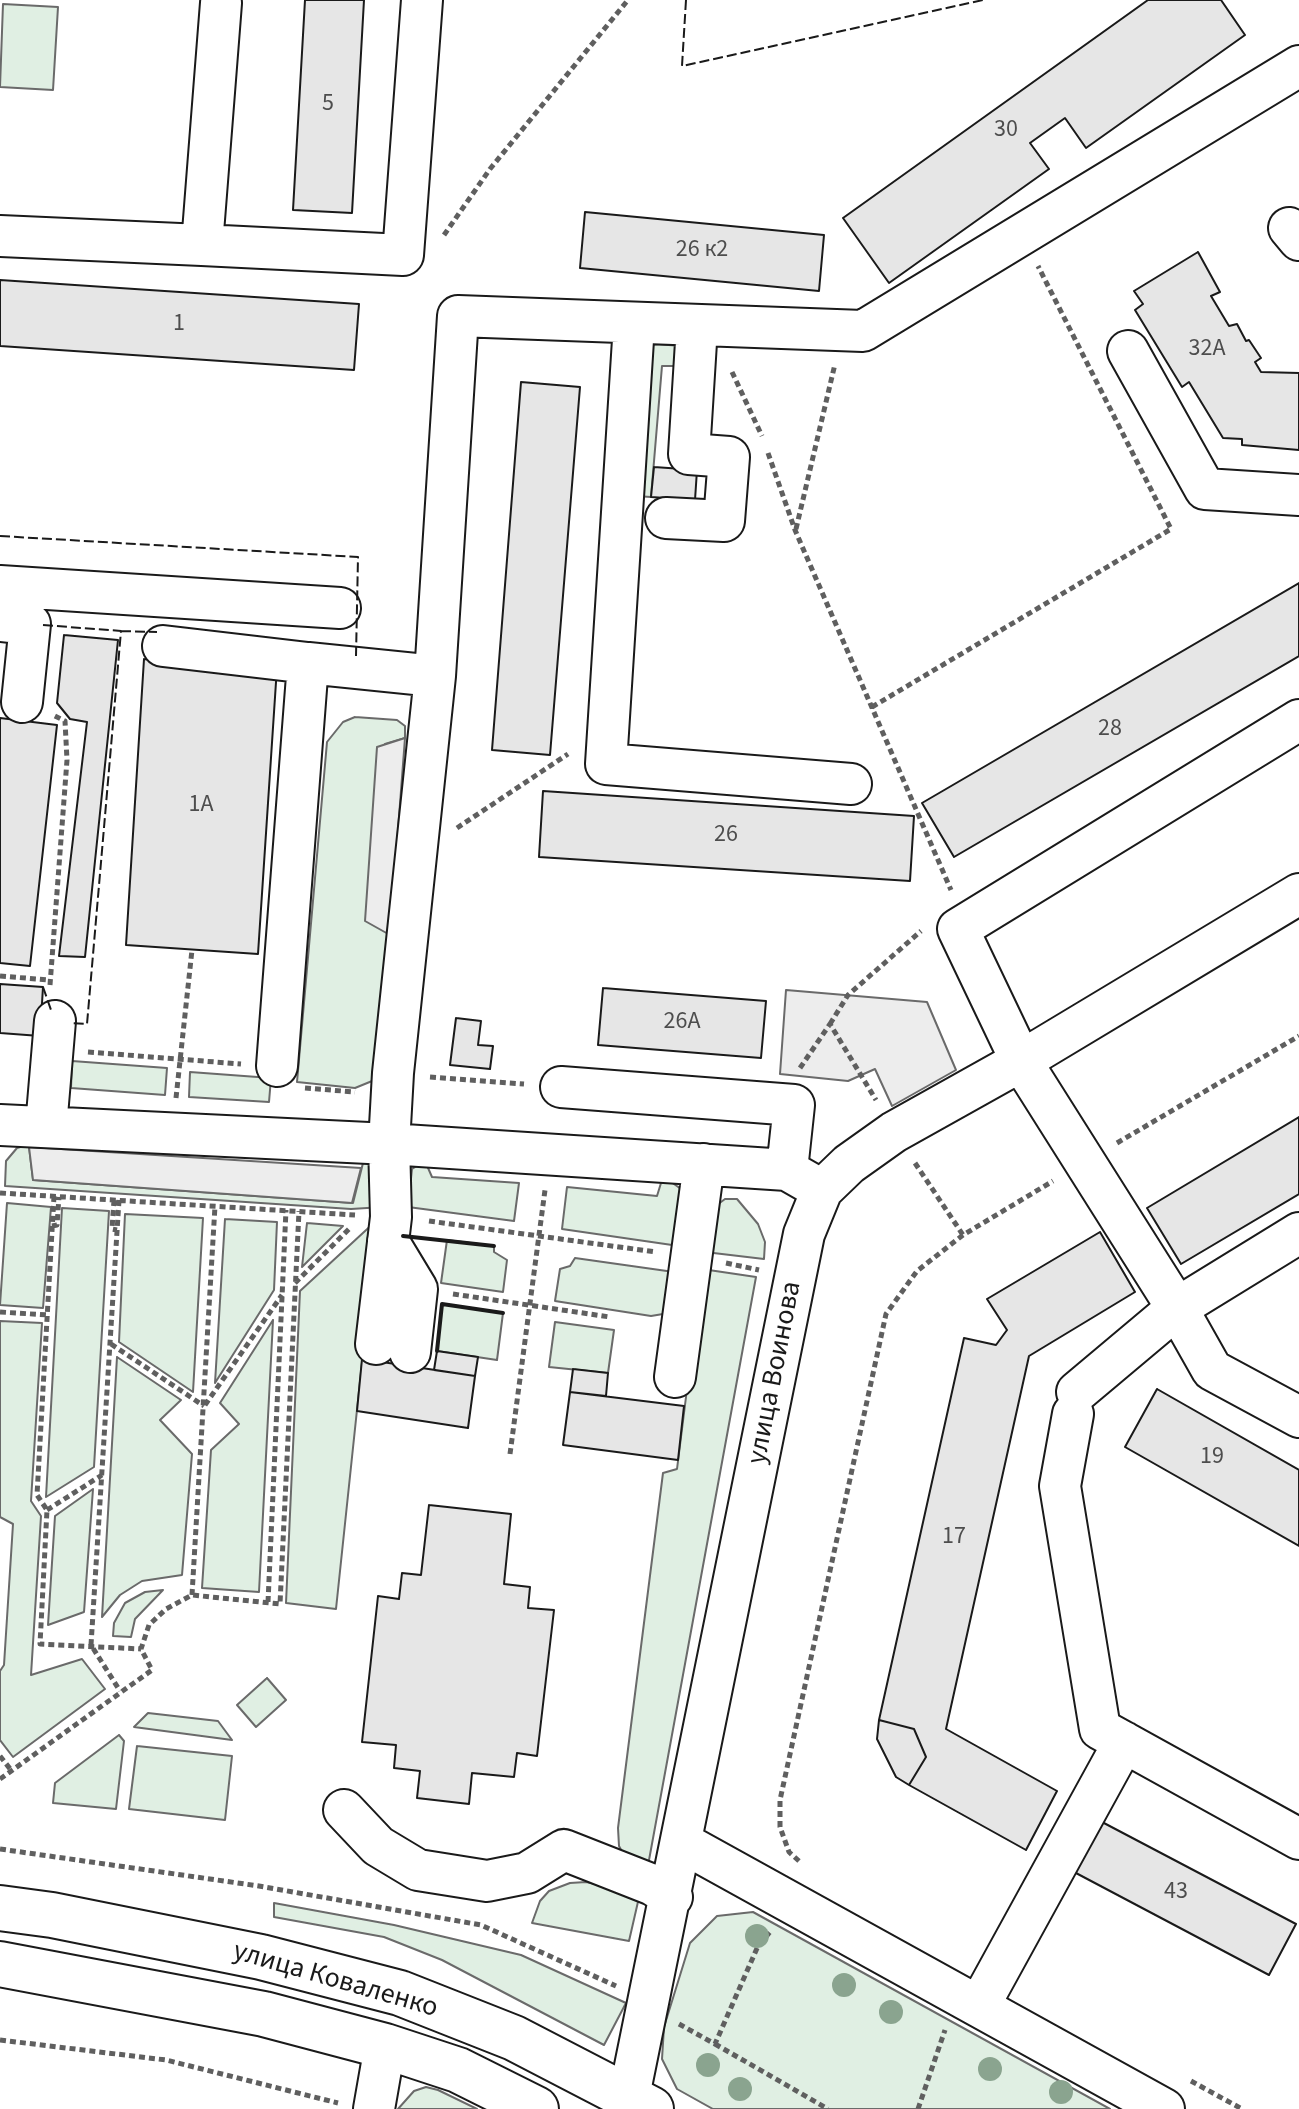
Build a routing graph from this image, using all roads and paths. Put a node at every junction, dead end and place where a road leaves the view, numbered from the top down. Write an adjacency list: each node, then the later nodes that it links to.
1 (422, 0): 8 (street)
2 (628, 0): 8 (path)
3 (221, 3): 7 (street)
4 (1299, 66): 5 (street)
5 (1022, 235): 11 (street); 23 (path)
6 (0, 236): 7 (street)
7 (202, 245): 8 (street)
8 (403, 255)
9 (634, 324): 10 (street); 21 (street); 25 (street)
10 (702, 326): 11 (street); 14 (street); 15 (path)
11 (843, 331): 15 (path)
12 (1128, 351): 13 (street)
13 (1299, 495)
14 (666, 518)
15 (795, 530): 23 (path)
16 (0, 586): 17 (street)
17 (340, 608)
18 (0, 621): 22 (street)
19 (163, 646): 20 (street)
20 (308, 663): 21 (street); 38 (street)
21 (435, 676): 44 (street)
22 (22, 702): 32 (path)
23 (872, 707): 29 (path)
24 (1299, 720): 29 (street)
25 (608, 728): 26 (street); 27 (path)
26 (851, 784)
27 (451, 832)
28 (1299, 894): 37 (street, улица Воинова)
29 (945, 926): 33 (path); 37 (street)
30 (192, 950): 36 (path)
31 (0, 976): 32 (path)
32 (49, 980): 34 (path)
33 (830, 1024)
34 (54, 1035): 36 (path); 43 (street)
35 (1299, 1036): 45 (path)
36 (180, 1059): 38 (path); 41 (path)
37 (1021, 1061): 45 (street); 49 (street, улица Воинова)
38 (277, 1066): 40 (path)
39 (561, 1087): 47 (street)
40 (367, 1093)
41 (176, 1107)
42 (0, 1125): 43 (street)
43 (46, 1127): 44 (street)
44 (389, 1144): 46 (street); 59 (street)
45 (1084, 1162): 65 (street); 90 (path)
46 (704, 1164): 47 (street); 60 (street)
47 (787, 1170): 49 (street)
48 (545, 1189): 58 (path)
49 (822, 1190): 87 (street, улица Воинова)
50 (0, 1193): 51 (path)
51 (56, 1196): 52 (path); 67 (path)
52 (116, 1200): 53 (path); 69 (path)
53 (215, 1206): 54 (path); 71 (path)
54 (286, 1210): 55 (path); 63 (path)
55 (299, 1211): 61 (path); 61 (path)
56 (423, 1221): 58 (path)
57 (1299, 1233): 65 (street)
58 (538, 1237): 60 (path); 64 (path)
59 (388, 1241): 62 (street); 62 (street)
60 (692, 1257): 70 (street)
61 (294, 1284): 77 (path)
62 (417, 1289): 64 (path)
63 (282, 1294): 71 (path); 77 (path)
64 (529, 1305): 68 (path); 73 (path)
65 (1177, 1308): 72 (street); 81 (street)
66 (0, 1312): 67 (path)
67 (48, 1315): 75 (path)
68 (610, 1317)
69 (111, 1344): 71 (path); 74 (path)
70 (675, 1377)
71 (204, 1406): 76 (path)
72 (1299, 1417)
73 (510, 1454)
74 (102, 1475): 75 (path); 78 (path)
75 (47, 1510): 78 (path)
76 (192, 1595): 77 (path); 79 (path)
77 (268, 1602)
78 (91, 1645): 79 (path); 80 (path)
79 (141, 1649): 80 (path)
80 (120, 1691): 83 (path)
81 (1124, 1742): 86 (street); 95 (street)
82 (0, 1756): 83 (path)
83 (11, 1770): 84 (path)
84 (0, 1779)
85 (344, 1810): 89 (street)
86 (1299, 1839)
87 (683, 1843): 89 (street, улица Воинова); 90 (street)
88 (0, 1849): 94 (path)
89 (672, 1897): 94 (street, улица Воинова)
90 (794, 1904): 95 (street); 97 (path)
91 (0, 1908): 93 (main road, улица Коваленко)
92 (0, 1964): 98 (main road, улица Коваленко)
93 (400, 1993): 98 (main road); 100 (main road, улица Коваленко)
94 (648, 2006): 97 (path); 100 (street, улица Воинова)
95 (979, 2006): 99 (street)
96 (0, 2040): 101 (path)
97 (715, 2044): 103 (path)
98 (385, 2046): 101 (street); 102 (main road, улица Коваленко)
99 (1176, 2094): 104 (path)
100 (636, 2105)
101 (359, 2107)
102 (536, 2109)
103 (828, 2109)
104 (1242, 2109)

